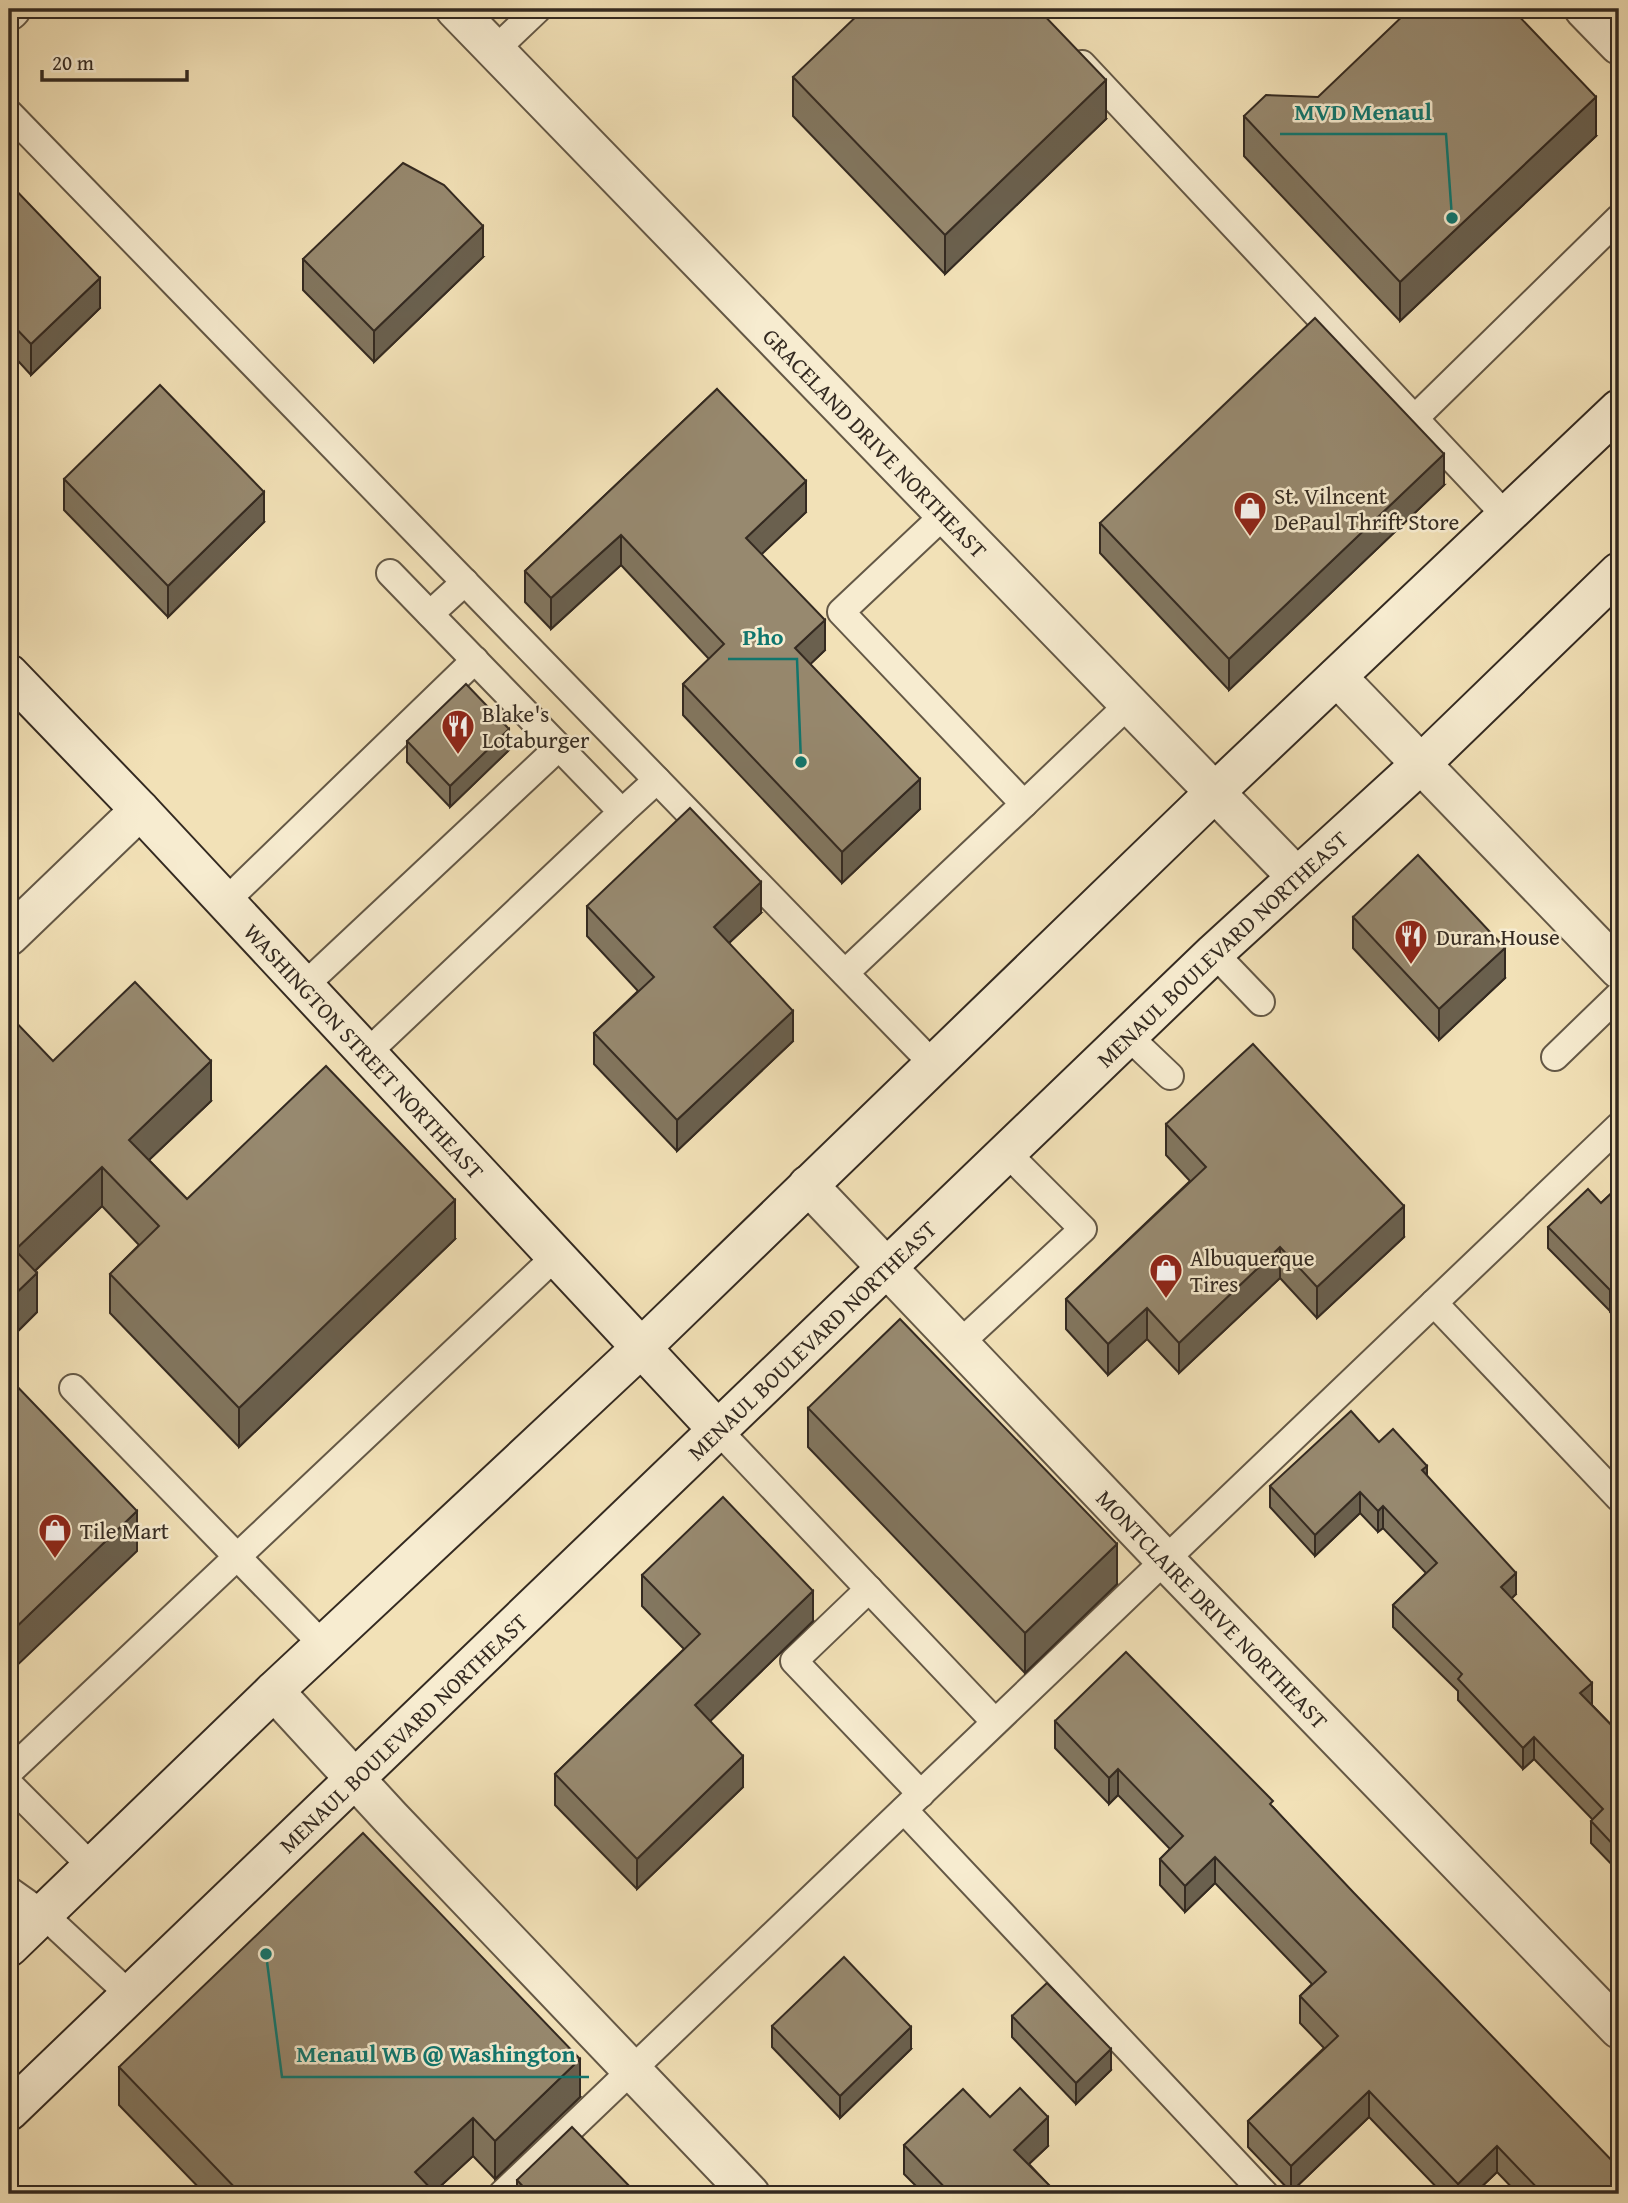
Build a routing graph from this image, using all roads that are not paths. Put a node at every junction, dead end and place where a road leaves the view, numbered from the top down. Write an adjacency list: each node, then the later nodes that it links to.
1 (455, 9): 6 (street, GRACELAND DRIVE NORTHEAST)
2 (538, 9): 6 (lane)
3 (1584, 9): 4 (street)
4 (1619, 45)
5 (1068, 49): 10 (lane)
6 (495, 50): 11 (street, GRACELAND DRIVE NORTHEAST)
7 (9, 113): 15 (lane)
8 (1619, 218): 10 (lane)
9 (1619, 409): 12 (street)
10 (1415, 418): 12 (lane)
11 (945, 514): 20 (street, GRACELAND DRIVE NORTHEAST); 25 (lane)
12 (1507, 517): 19 (street)
13 (1619, 572): 22 (street, MENAUL BOULEVARD NORTHEAST)
14 (390, 573): 16 (lane)
15 (465, 582): 16 (lane); 23 (lane)
16 (430, 614): 17 (lane)
17 (475, 660): 21 (lane); 29 (lane)
18 (9, 674): 26 (street, WASHINGTON STREET NORTHEAST)
19 (1337, 677): 22 (street); 24 (street)
20 (1129, 704): 24 (street, GRACELAND DRIVE NORTHEAST); 25 (lane)
21 (559, 747): 27 (lane); 34 (lane)
22 (1422, 763): 28 (street, MENAUL BOULEVARD NORTHEAST); 32 (street)
23 (657, 780): 27 (lane); 33 (lane)
24 (1214, 793): 28 (street, GRACELAND DRIVE NORTHEAST); 40 (street)
25 (1024, 804): 33 (lane)
26 (140, 810): 29 (street, WASHINGTON STREET NORTHEAST); 30 (street)
27 (622, 812): 38 (lane)
28 (1296, 876): 31 (street, MENAUL BOULEVARD NORTHEAST)
29 (226, 901): 34 (street, WASHINGTON STREET NORTHEAST)
30 (9, 936)
31 (1214, 953): 36 (lane); 37 (street, MENAUL BOULEVARD NORTHEAST)
32 (1619, 969)
33 (845, 974): 40 (lane)
34 (304, 986): 38 (street, WASHINGTON STREET NORTHEAST)
35 (1619, 995): 39 (lane)
36 (1261, 1002)
37 (1128, 1036): 41 (lane); 43 (street, MENAUL BOULEVARD NORTHEAST)
38 (367, 1053): 45 (street, WASHINGTON STREET NORTHEAST)
39 (1555, 1057)
40 (933, 1064): 44 (street)
41 (1170, 1076)
42 (1619, 1125): 47 (lane)
43 (1007, 1153): 46 (street, MENAUL BOULEVARD NORTHEAST); 48 (lane)
44 (808, 1185): 46 (street, MONTCLAIRE DRIVE NORTHEAST); 49 (street)
45 (556, 1256): 49 (street, WASHINGTON STREET NORTHEAST); 53 (lane)
46 (886, 1267): 48 (street, MONTCLAIRE DRIVE NORTHEAST); 51 (street, MENAUL BOULEVARD NORTHEAST)
47 (1434, 1303): 52 (lane); 54 (lane)
48 (959, 1344): 54 (street, MONTCLAIRE DRIVE NORTHEAST)
49 (642, 1347): 51 (street, WASHINGTON STREET NORTHEAST); 56 (street)
50 (73, 1388): 53 (lane)
51 (717, 1429): 55 (lane); 60 (street, MENAUL BOULEVARD NORTHEAST)
52 (1619, 1498)
53 (237, 1558): 56 (lane); 59 (lane)
54 (1165, 1560): 58 (lane); 68 (street, MONTCLAIRE DRIVE NORTHEAST)
55 (869, 1589): 58 (lane); 62 (lane)
56 (323, 1645): 57 (street)
57 (274, 1691): 60 (street); 63 (street)
58 (995, 1722): 62 (lane)
59 (9, 1772)
60 (354, 1778): 67 (street, MENAUL BOULEVARD NORTHEAST); 69 (street)
61 (9, 1784): 63 (lane)
62 (913, 1802): 69 (lane); 73 (lane)
63 (92, 1867): 65 (street)
64 (9, 1890): 65 (lane)
65 (43, 1914): 66 (street); 67 (lane)
66 (9, 1947)
67 (130, 1995): 70 (street, MENAUL BOULEVARD NORTHEAST)
68 (1619, 2029)
69 (632, 2070): 71 (lane); 72 (street)
70 (9, 2112)
71 (502, 2194)
72 (750, 2194)
73 (1265, 2194)

